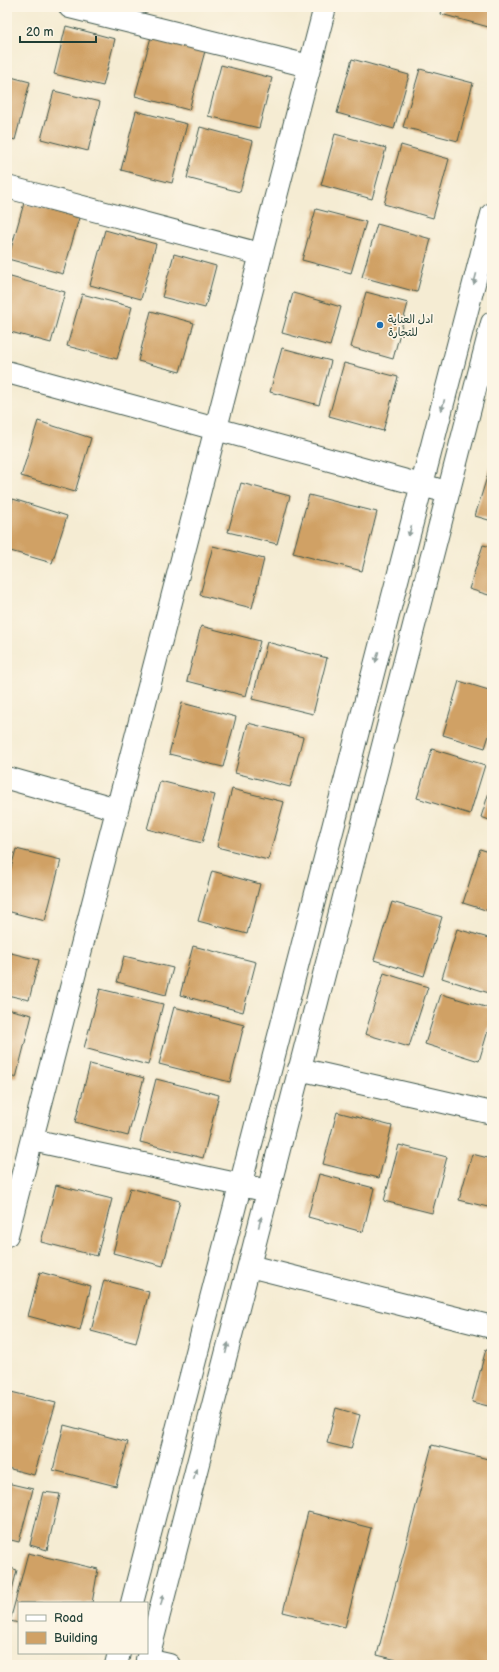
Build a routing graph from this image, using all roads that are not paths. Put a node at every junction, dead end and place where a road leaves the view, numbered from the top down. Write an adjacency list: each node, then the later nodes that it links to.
1 (70, 7): 3 (street)
2 (325, 7): 3 (street)
3 (309, 66): 6 (street)
4 (7, 187): 6 (street)
5 (492, 214): 10 (street, one-way to 10)
6 (260, 254): 9 (street)
7 (492, 323): 11 (street)
8 (7, 372): 9 (street)
9 (215, 429): 10 (street); 13 (street)
10 (422, 485): 11 (street); 17 (street, one-way to 17)
11 (448, 493): 14 (street)
12 (7, 778): 13 (street)
13 (117, 809): 16 (street)
14 (300, 1069): 15 (street); 18 (street)
15 (492, 1113)
16 (32, 1140): 17 (street); 19 (street)
17 (240, 1185): 18 (street); 22 (street)
18 (268, 1191): 20 (street, one-way to 18)
19 (7, 1235)
20 (248, 1266): 21 (street); 24 (street, one-way to 20)
21 (492, 1326)
22 (132, 1602)
23 (119, 1654): 25 (street)
24 (146, 1662): 26 (street)
25 (116, 1665)
26 (169, 1665)

